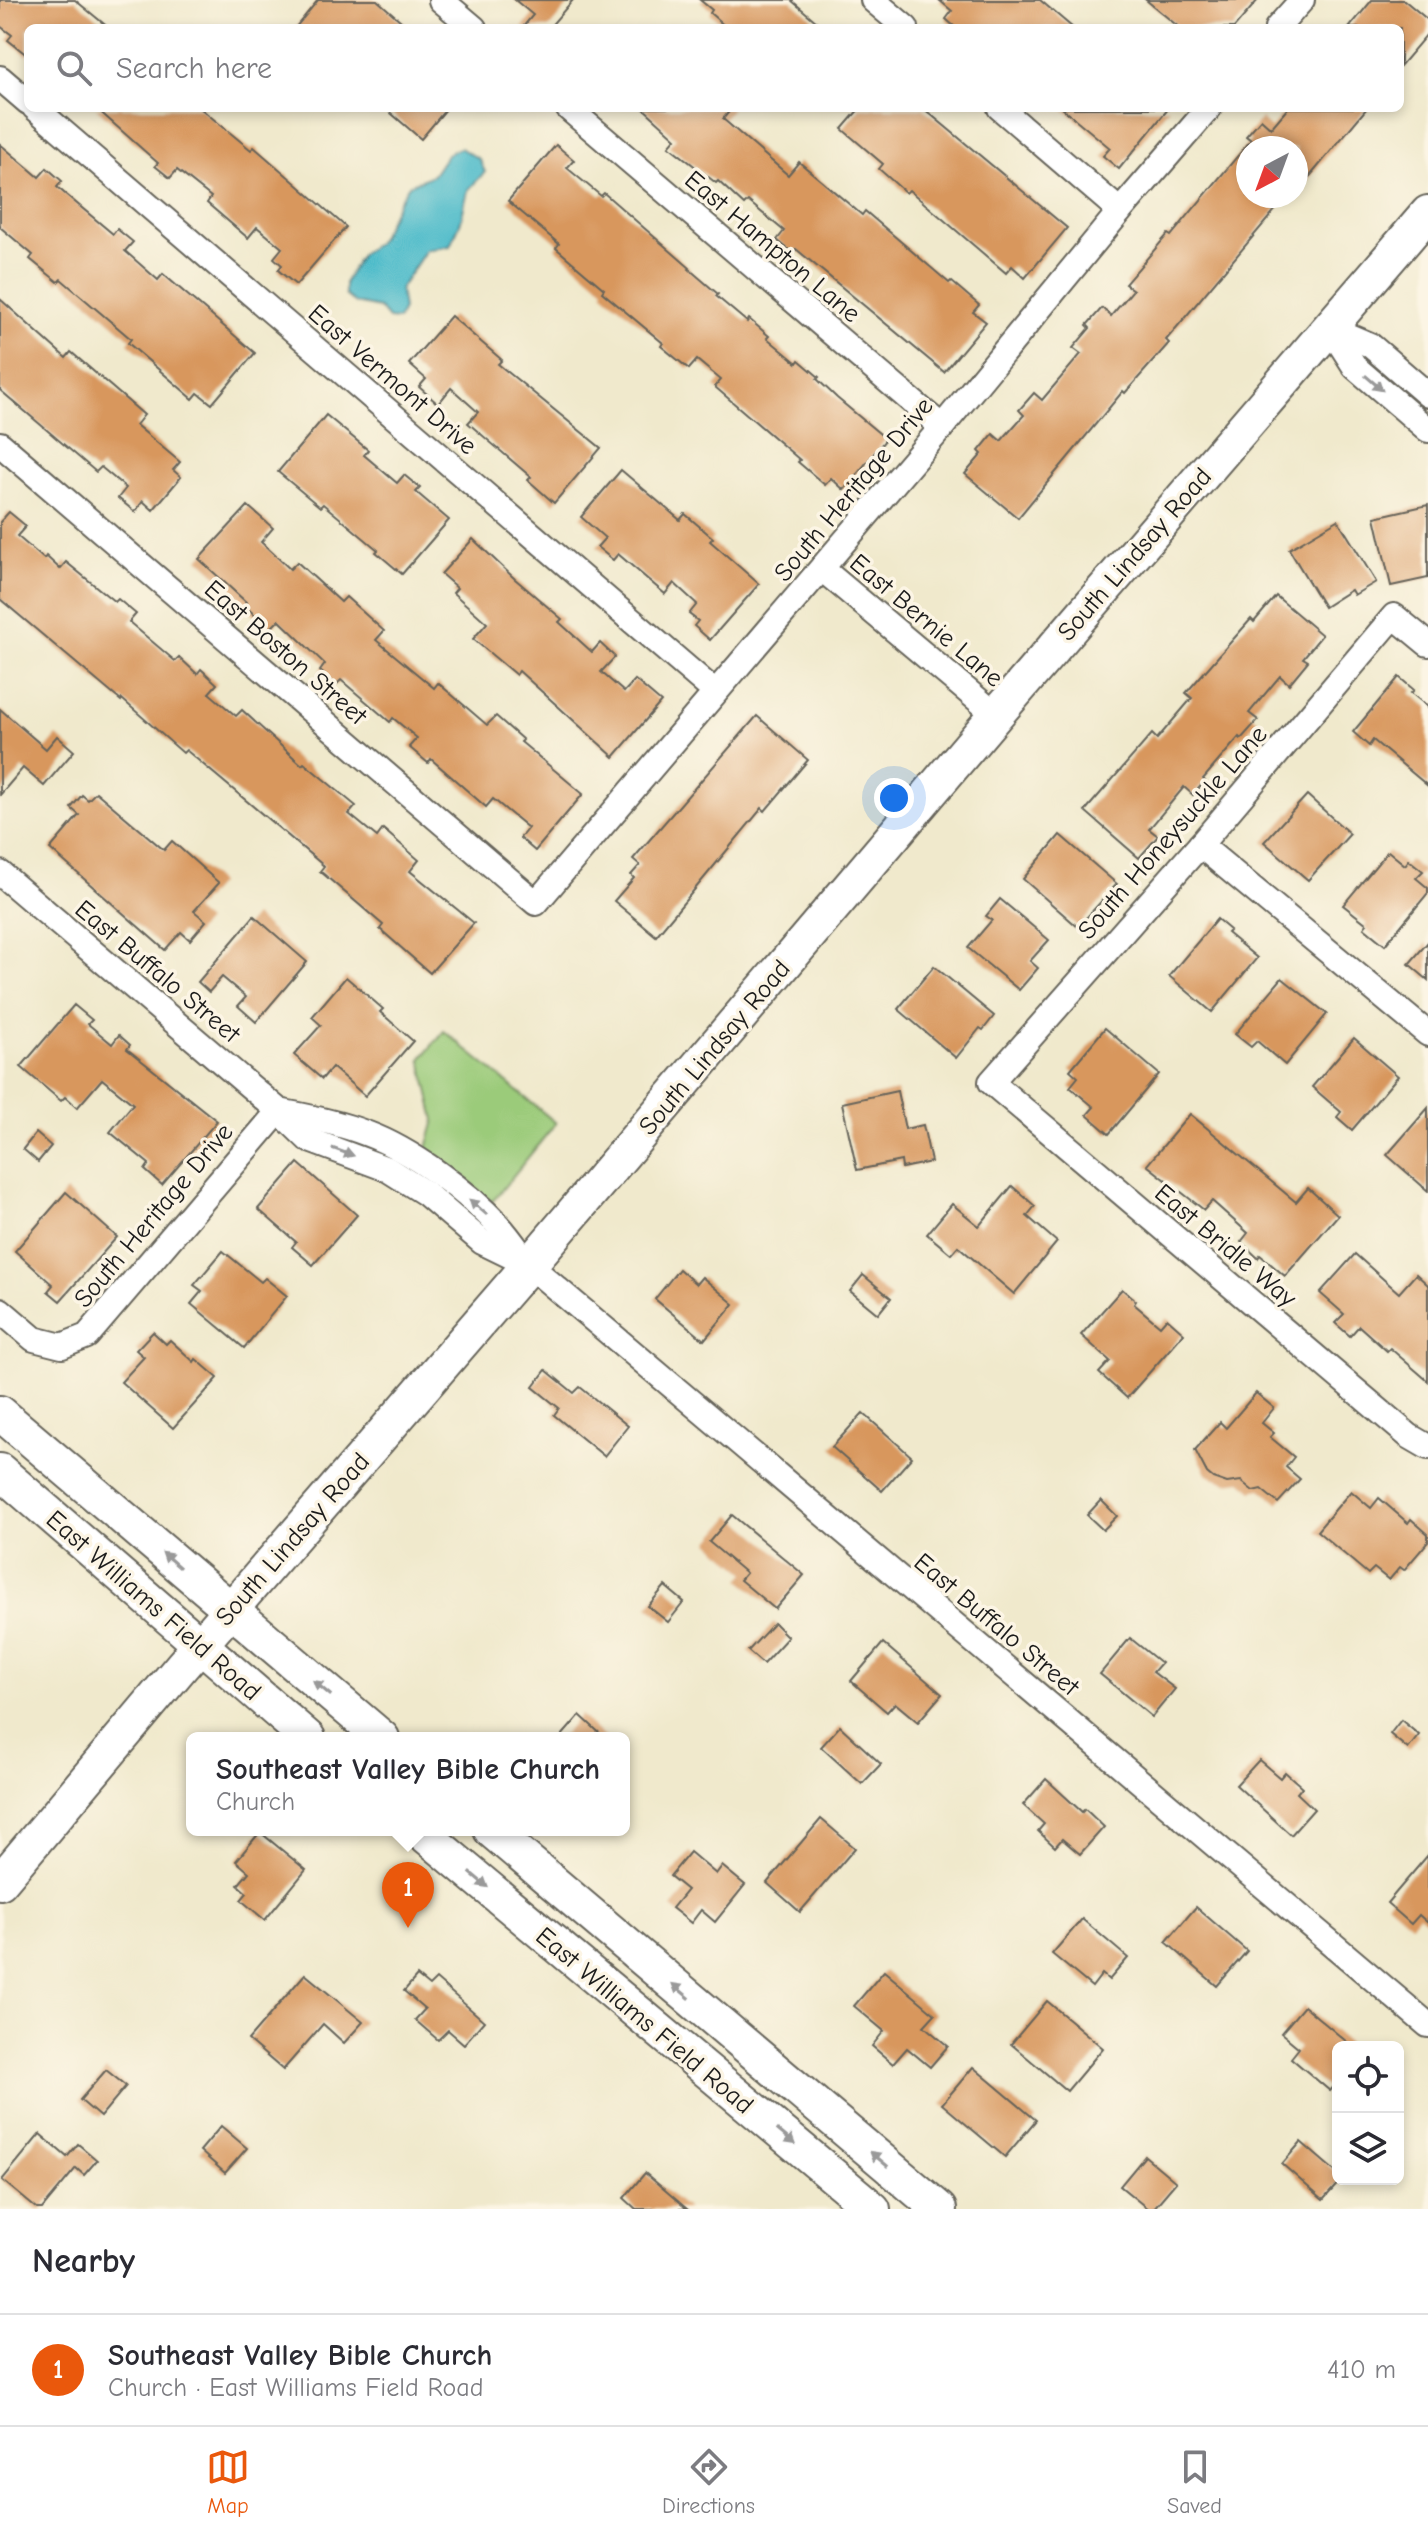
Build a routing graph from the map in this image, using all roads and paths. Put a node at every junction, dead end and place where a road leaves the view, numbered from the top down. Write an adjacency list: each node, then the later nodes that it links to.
1 (441, 0): 4 (street)
2 (873, 0): 5 (street)
3 (1302, 0): 6 (street)
4 (469, 24)
5 (901, 24)
6 (1281, 24)
7 (0, 78): 8 (street)
8 (24, 99)
9 (40, 112): 22 (street, East Vermont Drive)
10 (573, 112): 17 (street, East Hampton Lane)
11 (1005, 112): 13 (street)
12 (1206, 112): 13 (street, South Heritage Drive)
13 (1120, 211): 17 (street, South Heritage Drive)
14 (1428, 213): 15 (main road, South Lindsay Road)
15 (1330, 328): 16 (street); 18 (street, one-way to 18); 23 (main road, South Lindsay Road)
16 (1428, 395)
17 (942, 427): 20 (street, South Heritage Drive)
18 (1428, 430)
19 (0, 444): 26 (street, East Boston Street)
20 (822, 569): 22 (street, South Heritage Drive); 23 (street, East Bernie Lane)
21 (1428, 644): 24 (street, South Honeysuckle Lane)
22 (715, 692): 26 (street, South Heritage Drive)
23 (996, 715): 30 (main road, South Lindsay Road)
24 (1200, 845): 27 (street); 28 (street, South Honeysuckle Lane)
25 (0, 873): 29 (street, East Buffalo Street)
26 (536, 903)
27 (1428, 1034)
28 (991, 1082): 33 (street, East Bridle Way)
29 (279, 1111): 30 (street, East Buffalo Street); 31 (street, South Heritage Drive)
30 (529, 1265): 35 (main road, South Lindsay Road); 42 (street, East Buffalo Street)
31 (0, 1310)
32 (0, 1413): 35 (main road, East Williams Field Road, one-way to 32)
33 (1428, 1447)
34 (0, 1471): 36 (main road, East Williams Field Road)
35 (230, 1610): 36 (main road, South Lindsay Road); 38 (main road, East Williams Field Road, one-way to 35)
36 (200, 1645): 37 (main road, East Williams Field Road); 41 (main road, South Lindsay Road)
37 (301, 1732)
38 (375, 1732)
39 (426, 1836): 43 (main road, East Williams Field Road, one-way to 43)
40 (498, 1836): 44 (main road, East Williams Field Road, one-way to 40)
41 (0, 1882)
42 (1428, 2025)
43 (873, 2209)
44 (939, 2209)

